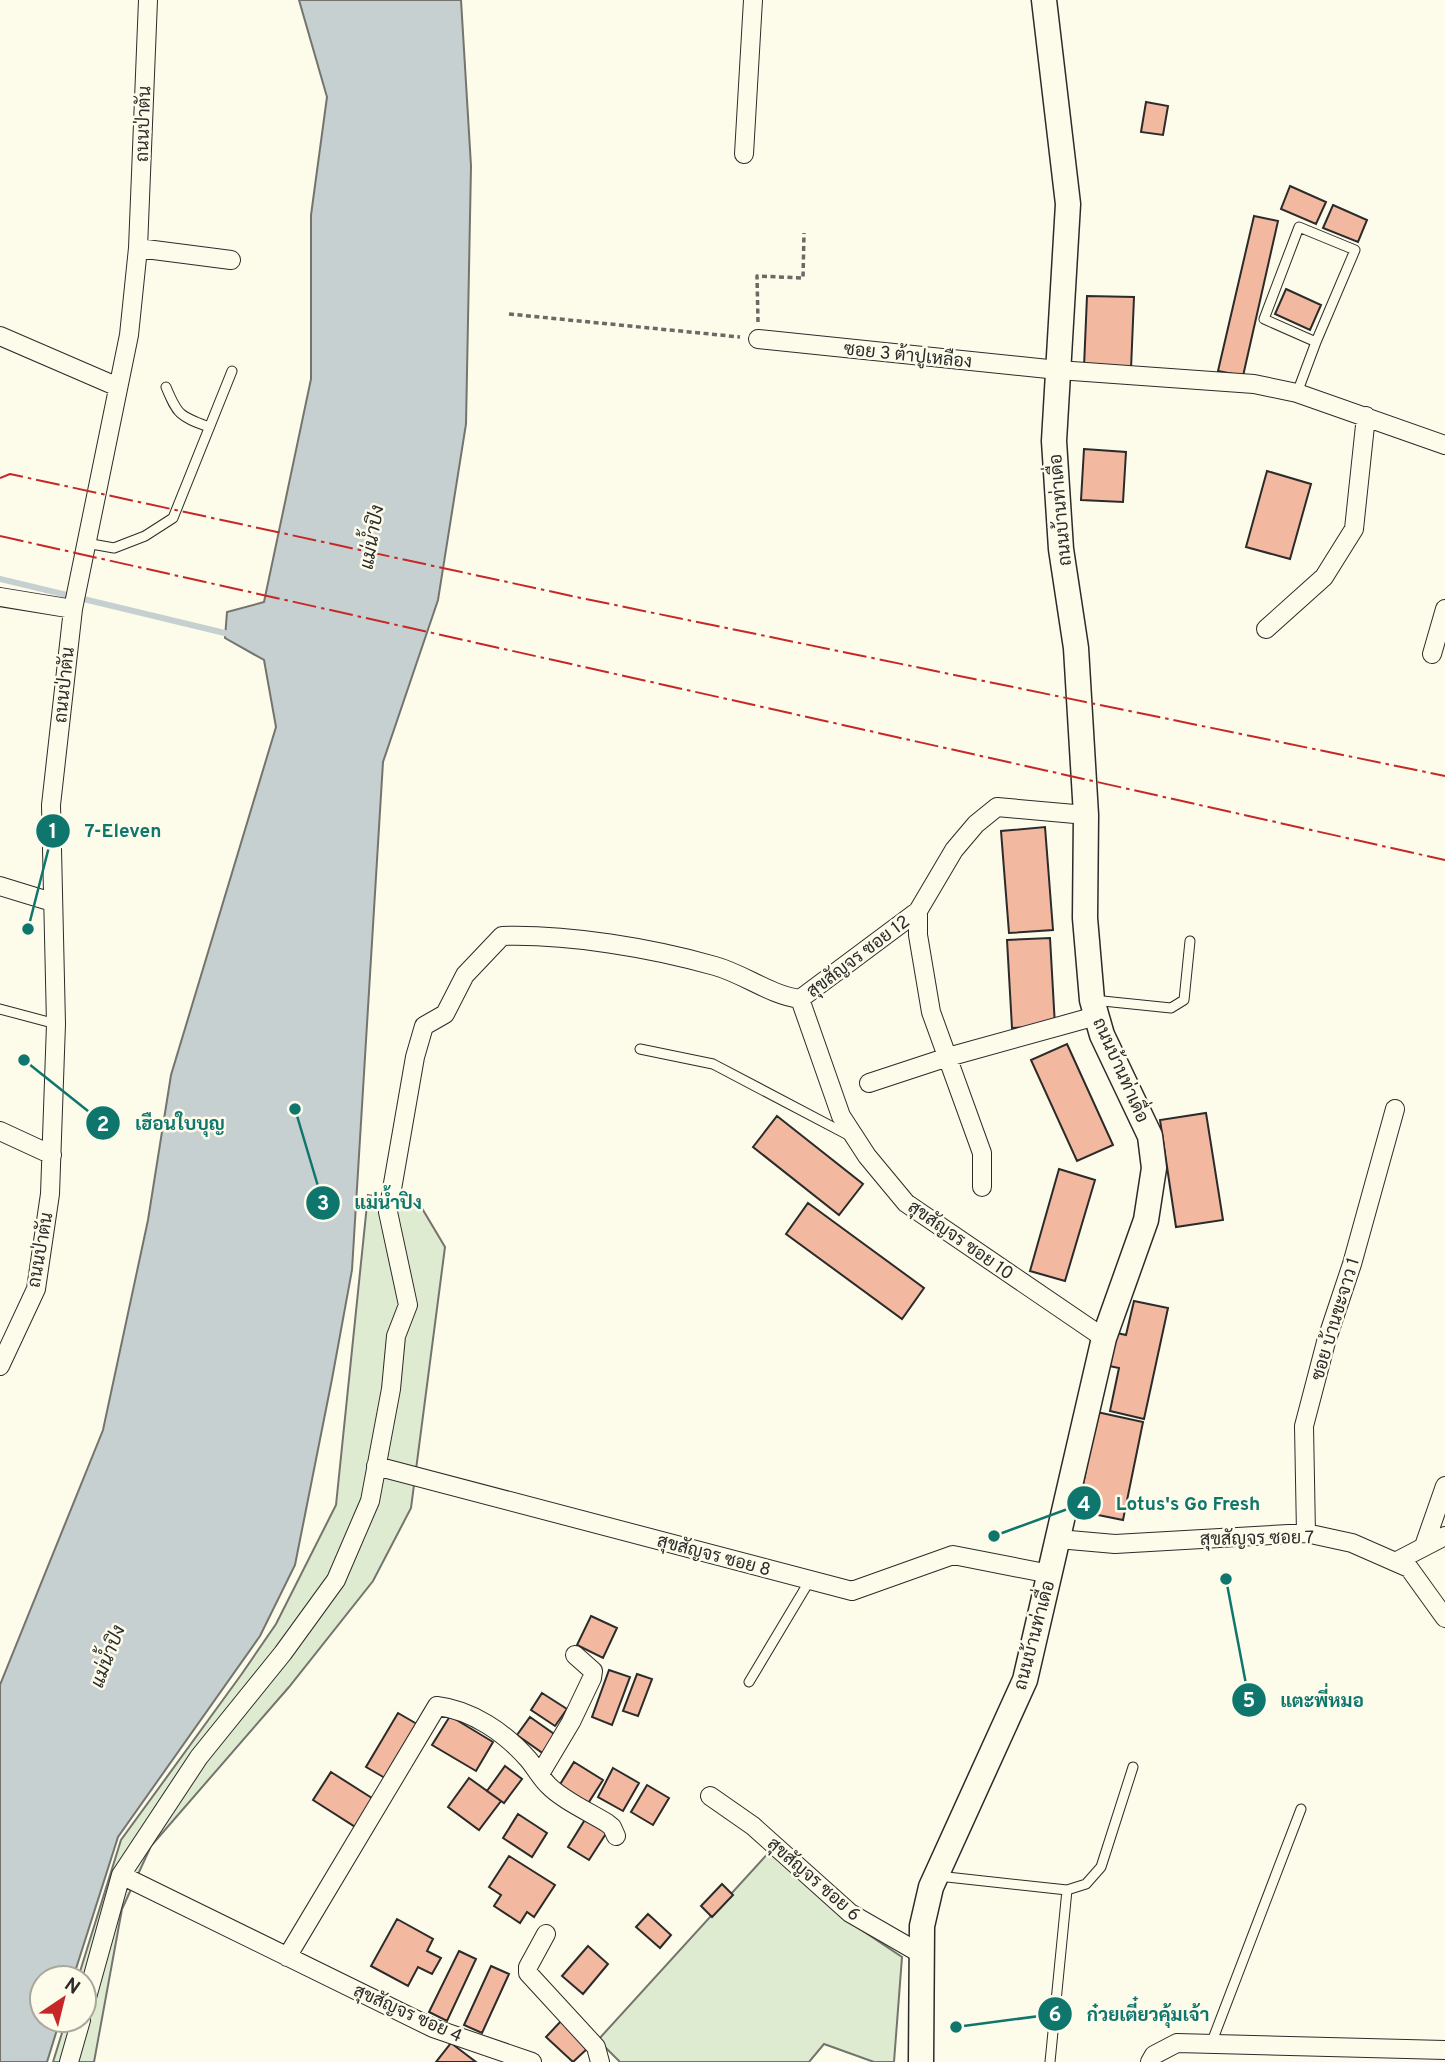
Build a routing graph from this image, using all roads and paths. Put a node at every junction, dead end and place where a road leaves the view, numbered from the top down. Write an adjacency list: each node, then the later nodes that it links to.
1 (148, 0): 6 (street, ถนนป่าตัน)
2 (753, 0): 4 (street)
3 (1044, 0): 12 (street, ถนนบ้านท่าเดื่อ)
4 (744, 154)
5 (804, 233): 10 (path)
6 (138, 248): 7 (street); 14 (street, ถนนป่าตัน)
7 (231, 260)
8 (509, 314): 10 (path)
9 (0, 336): 14 (street)
10 (758, 339): 12 (street, ซอย 3 ต้าปูเหลือง)
11 (1316, 342): 11 (lane); 16 (lane)
12 (1058, 370): 16 (street, ซอย 3 ต้าปูเหลือง); 26 (street, ถนนบ้านท่าเดื่อ)
13 (232, 371): 18 (lane)
14 (118, 387): 20 (street, ถนนป่าตัน)
15 (166, 387): 18 (lane)
16 (1297, 393): 17 (street, ซอย 3 ต้าปูเหลือง)
17 (1366, 416): 19 (street, ซอย 3 ต้าปูเหลือง); 24 (street)
18 (209, 427): 20 (lane)
19 (1445, 445)
20 (86, 542): 22 (street, ถนนป่าตัน)
21 (0, 597): 22 (street)
22 (73, 609): 28 (street, ถนนป่าตัน)
23 (1445, 609): 25 (street)
24 (1266, 629)
25 (1432, 654)
26 (1086, 815): 29 (street, สุขสัญจร ซอย 12); 32 (street, ถนนบ้านท่าเดื่อ)
27 (0, 886): 28 (street)
28 (52, 902): 34 (street, ถนนป่าตัน)
29 (918, 911): 31 (street, สุขสัญจร ซอย 12); 36 (street)
30 (1190, 941): 32 (lane)
31 (800, 999): 40 (street, สุขสัญจร ซอย 10); 45 (street, สุขสัญจร ซอย 12)
32 (1094, 1008): 36 (street); 43 (street, ถนนบ้านท่าเดื่อ)
33 (0, 1009): 34 (lane)
34 (56, 1024): 41 (street, ถนนป่าตัน)
35 (640, 1049): 40 (lane)
36 (948, 1057): 37 (street); 42 (street)
37 (869, 1083)
38 (1395, 1109): 47 (street, ซอย บ้านขะจาว 1)
39 (0, 1131): 41 (street)
40 (856, 1139): 43 (street, สุขสัญจร ซอย 10)
41 (52, 1155): 44 (street, ถนนป่าตัน)
42 (982, 1187)
43 (1104, 1338): 49 (street, ถนนบ้านท่าเดื่อ)
44 (0, 1366)
45 (376, 1465): 53 (street, สุขสัญจร ซอย 8); 63 (street)
46 (1445, 1486): 50 (street)
47 (1306, 1533): 49 (street, สุขสัญจร ซอย 7); 51 (street, สุขสัญจร ซอย 7)
48 (1445, 1536): 50 (street)
49 (1058, 1539): 52 (street, ถนนบ้านท่าเดื่อ)
50 (1424, 1546): 51 (street)
51 (1397, 1561): 54 (street); 55 (street)
52 (1050, 1574): 53 (street, สุขสัญจร ซอย 8); 64 (street, ถนนบ้านท่าเดื่อ)
53 (810, 1580): 57 (lane)
54 (1445, 1618)
55 (1445, 1634)
56 (575, 1655): 59 (street)
57 (749, 1682)
58 (1133, 1767): 65 (lane)
59 (540, 1774): 62 (street); 68 (street)
60 (710, 1796): 67 (street, สุขสัญจร ซอย 6)
61 (1301, 1809): 71 (lane)
62 (616, 1836)
63 (121, 1875): 68 (street, สุขสัญจร ซอย 4); 69 (street)
64 (937, 1876): 65 (lane); 67 (street, ถนนบ้านท่าเดื่อ)
65 (1067, 1890): 77 (lane)
66 (546, 1934): 75 (street)
67 (923, 1955): 76 (street, ถนนบ้านท่าเดื่อ)
68 (287, 1957): 74 (street, สุขสัญจร ซอย 4)
69 (96, 1964)
70 (77, 2034): 73 (street)
71 (1211, 2044): 72 (street); 78 (street)
72 (1445, 2050)
73 (69, 2062)
74 (532, 2062)
75 (600, 2062)
76 (920, 2062)
77 (1050, 2062)
78 (1150, 2062)

